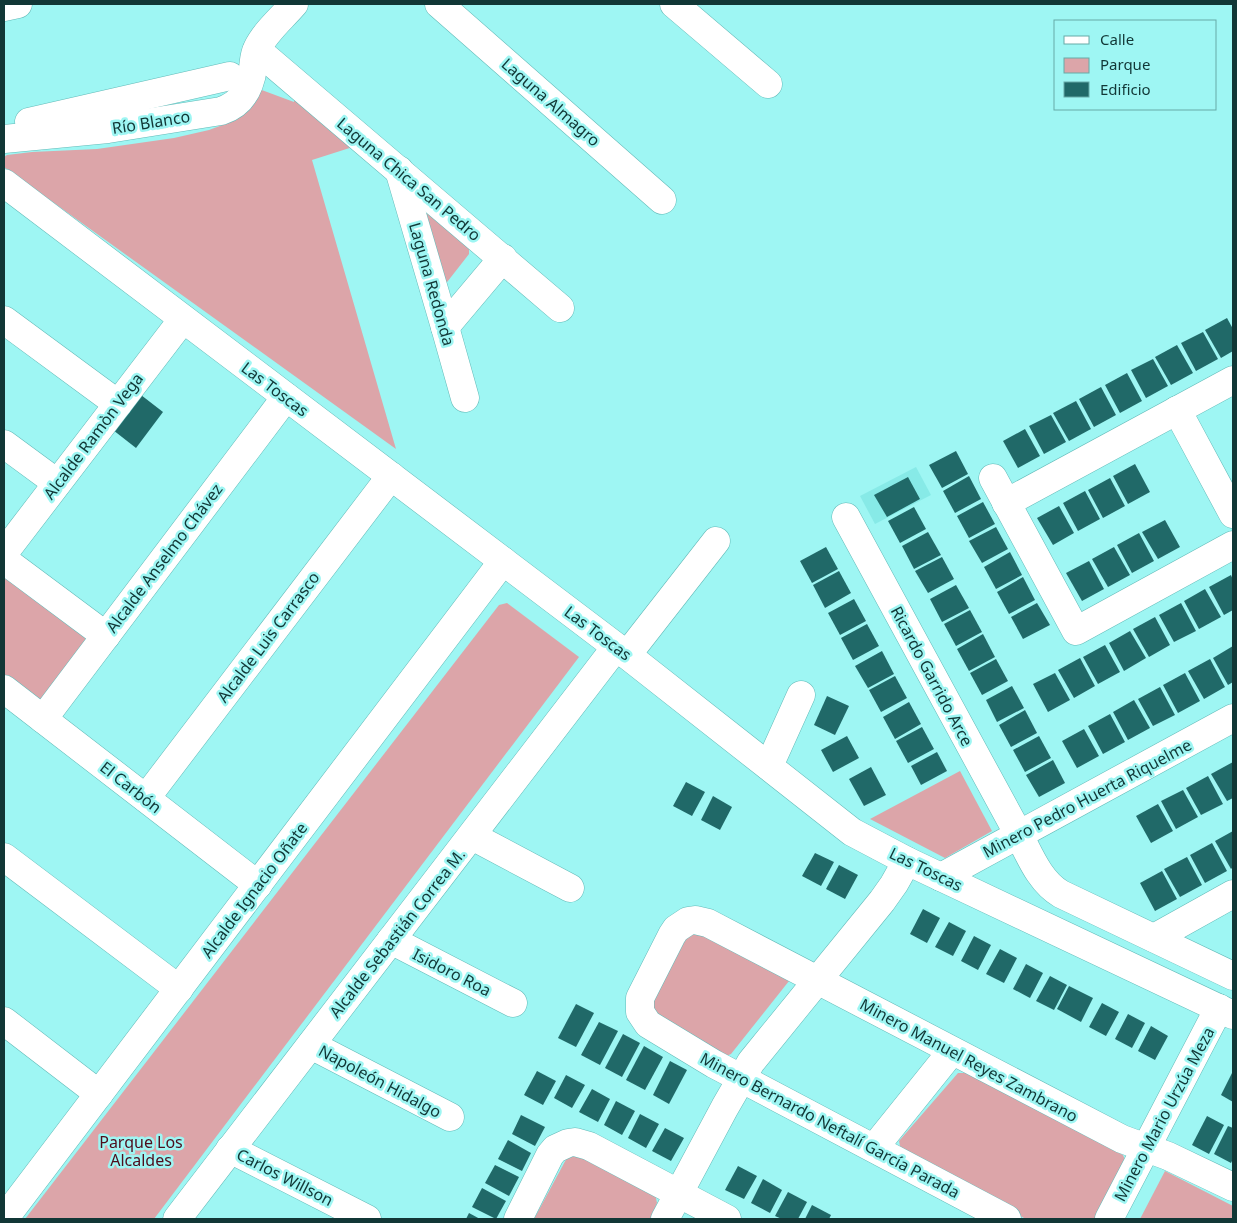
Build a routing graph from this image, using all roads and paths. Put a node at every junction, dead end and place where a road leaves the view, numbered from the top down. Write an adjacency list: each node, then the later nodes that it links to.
1 (18, 4): 5 (street)
2 (294, 4): 6 (street)
3 (439, 4): 12 (street, Laguna Almagro)
4 (674, 4): 8 (street)
5 (4, 7)
6 (256, 50): 9 (street, Río Blanco); 10 (street, Laguna Chica San Pedro)
7 (230, 76): 9 (street)
8 (768, 84)
9 (4, 138)
10 (399, 170): 13 (street, Laguna Chica San Pedro); 17 (street, Laguna Redonda)
11 (4, 184): 15 (street, Las Toscas)
12 (662, 200)
13 (502, 258): 14 (street, Laguna Chica San Pedro); 17 (street)
14 (560, 308)
15 (183, 319): 19 (street, Las Toscas); 21 (street, Alcalde Ramòn Vega)
16 (4, 320): 21 (street)
17 (445, 327): 20 (street, Laguna Redonda)
18 (1233, 380): 22 (street)
19 (286, 397): 24 (street, Las Toscas); 35 (street, Alcalde Anselmo Chávez)
20 (464, 398)
21 (118, 404): 26 (street, Alcalde Ramòn Vega)
22 (1177, 410): 27 (street); 28 (street)
23 (4, 444): 26 (street)
24 (391, 476): 34 (street, Las Toscas); 42 (street, Alcalde Luis Carrasco)
25 (993, 478): 27 (street)
26 (57, 483): 32 (street, Alcalde Ramòn Vega)
27 (1006, 503): 31 (street)
28 (1233, 514)
29 (846, 517): 43 (street, Ricardo Garrido Arce)
30 (716, 541): 36 (street, Alcalde Sebastián Correa M.)
31 (1233, 545)
32 (4, 553)
33 (4, 560): 35 (street)
34 (503, 561): 36 (street, Las Toscas); 48 (street, Alcalde Ignacio Oñate)
35 (106, 636): 40 (street, Alcalde Anselmo Chávez)
36 (622, 651): 41 (street, Las Toscas); 44 (street, Alcalde Sebastián Correa M.)
37 (4, 689): 40 (street, El Carbón)
38 (801, 695): 41 (street)
39 (1233, 718): 43 (street, Minero Pedro Huerta Riquelme)
40 (43, 719): 42 (street, El Carbón)
41 (769, 766): 46 (street, Las Toscas)
42 (146, 798): 48 (street, El Carbón)
43 (1019, 835): 47 (street, Minero Pedro Huerta Riquelme); 51 (street)
44 (472, 836): 49 (street); 52 (street, Alcalde Sebastián Correa M.)
45 (4, 857): 55 (street)
46 (907, 861): 47 (street, Las Toscas); 54 (street)
47 (941, 877): 57 (street, Las Toscas)
48 (258, 885): 55 (street, Alcalde Ignacio Oñate)
49 (570, 888)
50 (1233, 894): 51 (street)
51 (1154, 938): 53 (street)
52 (391, 940): 56 (street, Isidoro Roa); 60 (street, Alcalde Sebastián Correa M.)
53 (1233, 976)
54 (817, 980): 59 (street, Minero Manuel Reyes Zambrano); 61 (street, Minero Manuel Reyes Zambrano); 62 (street)
55 (179, 989): 63 (street, Alcalde Ignacio Oñate)
56 (513, 1004)
57 (1226, 1011): 66 (street, Minero Mario Urzúa Meza)
58 (4, 1022): 63 (street)
59 (654, 1029): 62 (street, Minero Bernardo Neftalí García Parada)
60 (310, 1045): 64 (street, Napoleón Hidalgo); 67 (street, Alcalde Sebastián Correa M.)
61 (952, 1051): 65 (street); 66 (street, Minero Manuel Reyes Zambrano)
62 (742, 1077): 65 (street, Minero Bernardo Neftalí García Parada); 69 (street)
63 (99, 1094): 70 (street, Alcalde Ignacio Oñate)
64 (450, 1117)
65 (874, 1148): 76 (street, Minero Bernardo Neftalí García Parada)
66 (1145, 1148): 68 (street, Minero Manuel Reyes Zambrano); 77 (street, Minero Mario Urzúa Meza)
67 (230, 1149): 71 (street, Alcalde Sebastián Correa M.); 72 (street, Carlos Willson)
68 (1233, 1187)
69 (679, 1194): 73 (street); 74 (street); 75 (street)
70 (6, 1212)
71 (177, 1219)
72 (367, 1219)
73 (518, 1219)
74 (665, 1219)
75 (727, 1219)
76 (1007, 1219)
77 (1108, 1219)

